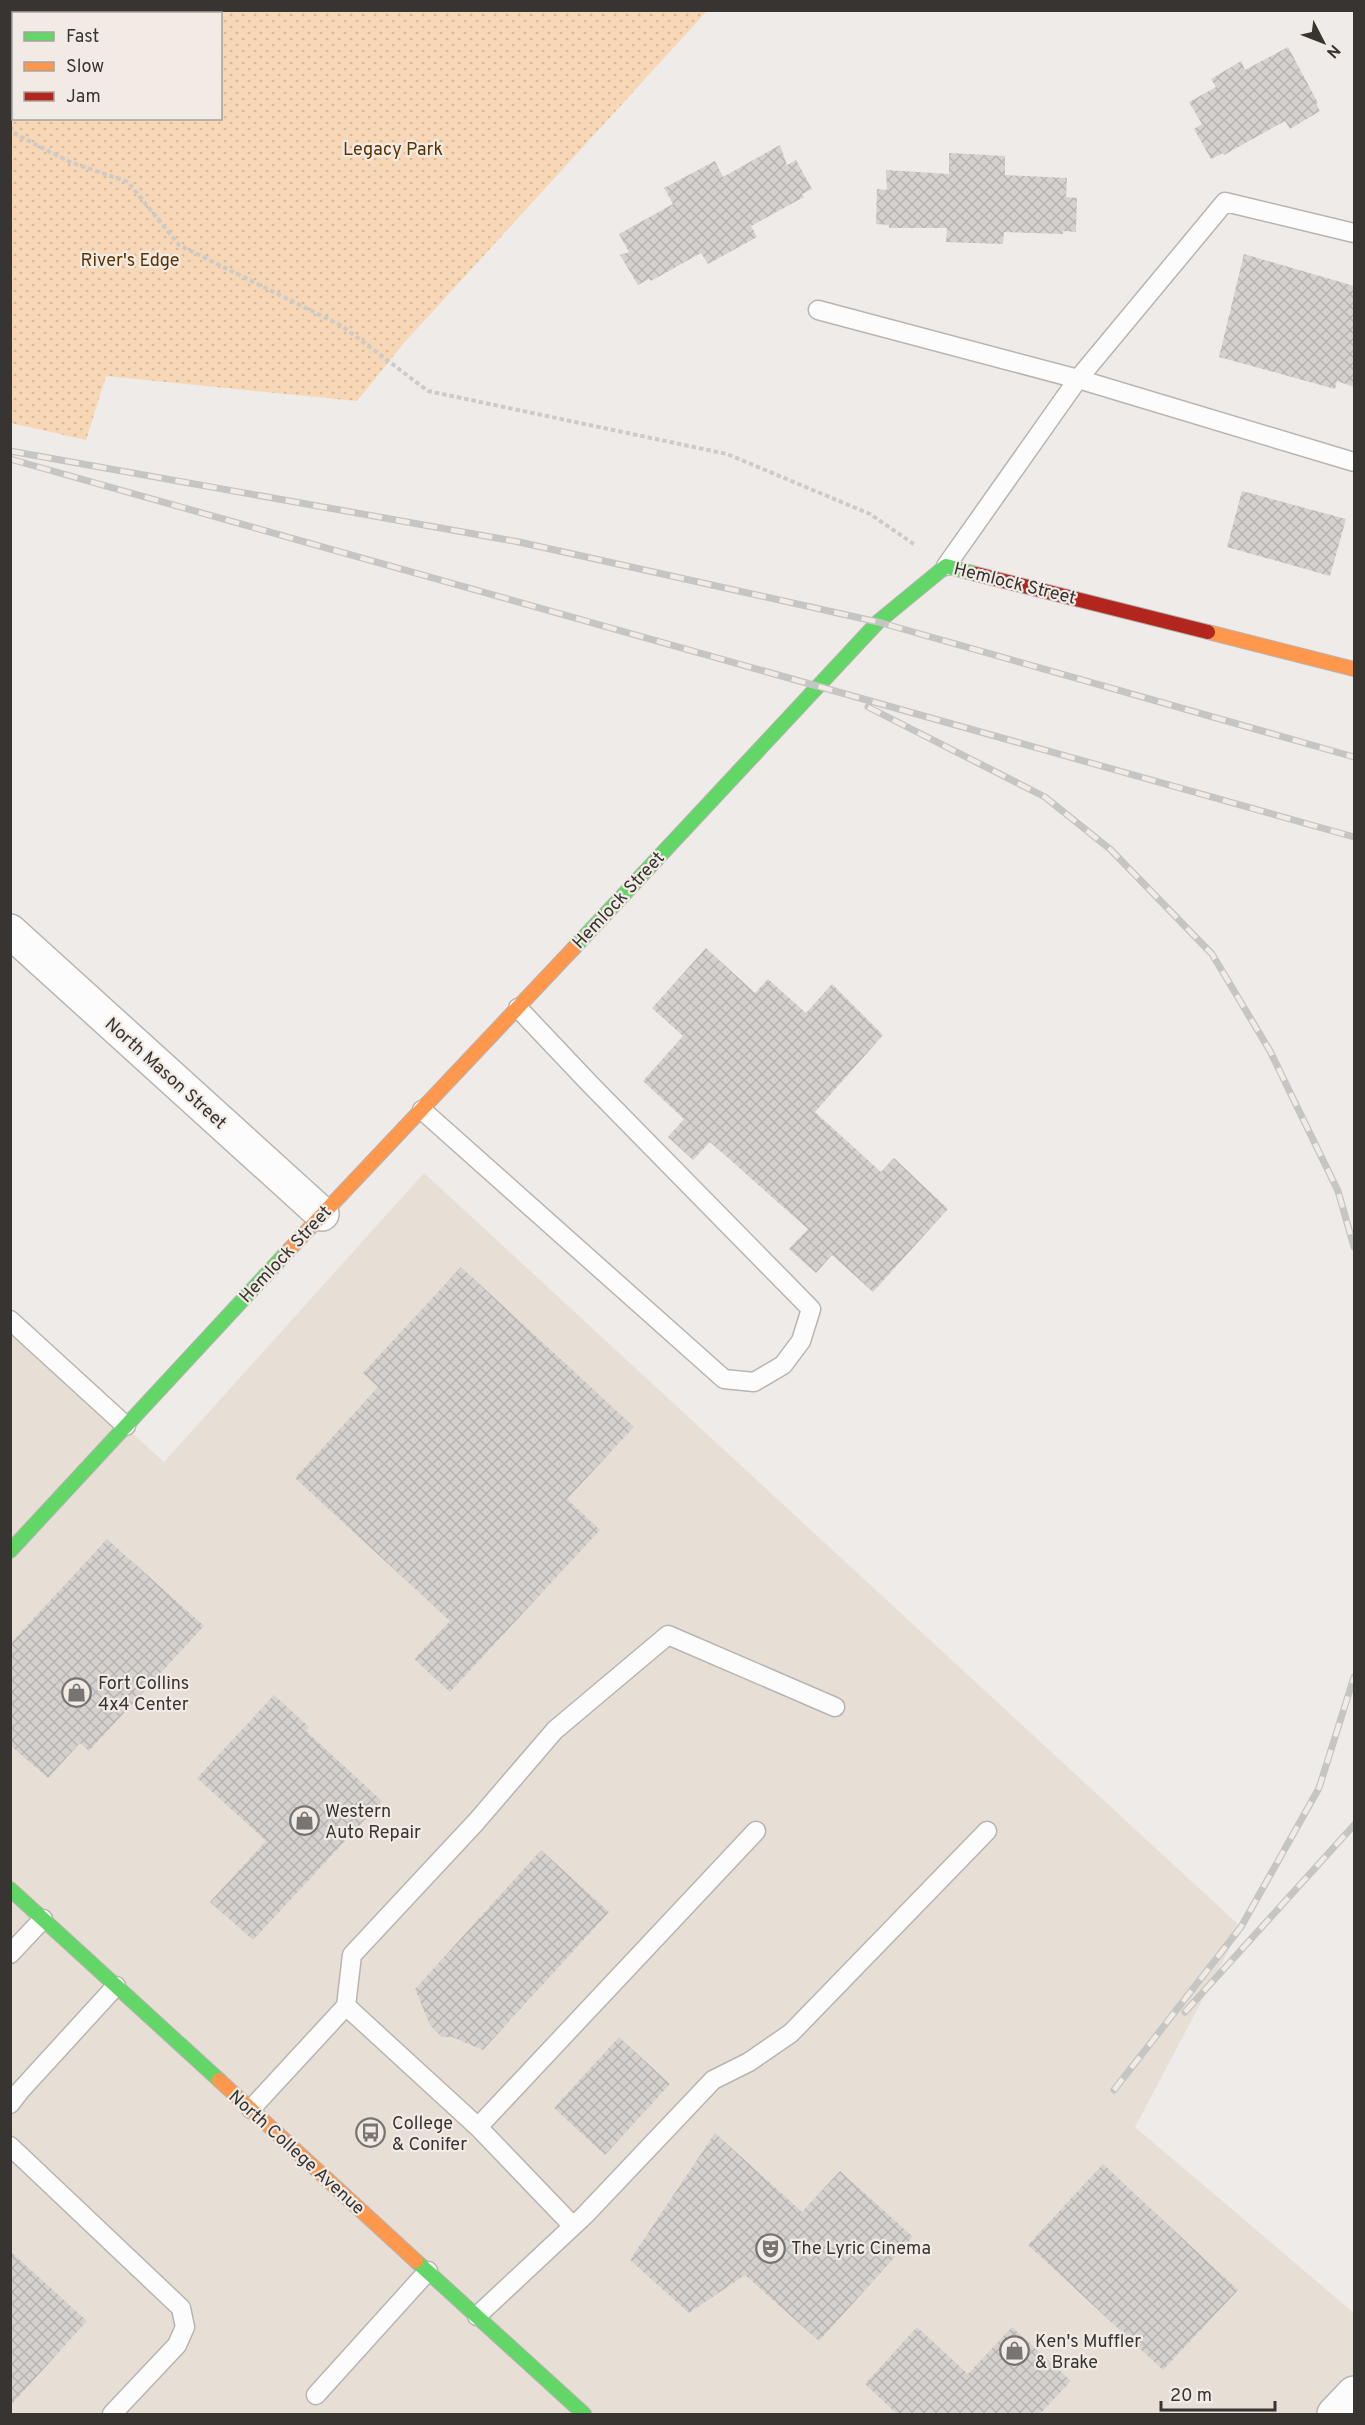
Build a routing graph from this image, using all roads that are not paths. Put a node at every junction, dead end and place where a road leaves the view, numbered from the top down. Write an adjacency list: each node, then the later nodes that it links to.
1 (1354, 233): 3 (lane)
2 (818, 310): 3 (lane)
3 (1078, 379): 4 (lane); 5 (lane)
4 (1354, 462)
5 (946, 566): 6 (main road, Hemlock Street); 8 (main road, Hemlock Street)
6 (1354, 669)
7 (10, 931): 10 (street, North Mason Street)
8 (519, 1008): 9 (main road, Hemlock Street); 9 (lane)
9 (422, 1110): 10 (main road, Hemlock Street)
10 (322, 1214): 12 (main road, Hemlock Street)
11 (10, 1320): 12 (lane)
12 (126, 1426): 13 (main road, Hemlock Street)
13 (10, 1551)
14 (835, 1707): 21 (lane)
15 (756, 1831): 24 (lane)
16 (987, 1831): 26 (lane)
17 (10, 1889): 18 (main road, North College Avenue)
18 (43, 1919): 19 (lane); 20 (main road, North College Avenue)
19 (10, 1954)
20 (116, 1986): 22 (lane); 23 (main road, North College Avenue)
21 (346, 2006): 23 (lane); 24 (lane)
22 (10, 2104)
23 (251, 2109): 27 (main road, North College Avenue)
24 (478, 2127): 26 (lane)
25 (10, 2146): 31 (lane)
26 (573, 2226): 28 (lane)
27 (428, 2271): 28 (main road, North College Avenue); 30 (lane)
28 (477, 2316): 32 (main road, North College Avenue)
29 (1354, 2393): 33 (street)
30 (316, 2395)
31 (112, 2415)
32 (584, 2415)
33 (1334, 2415)

